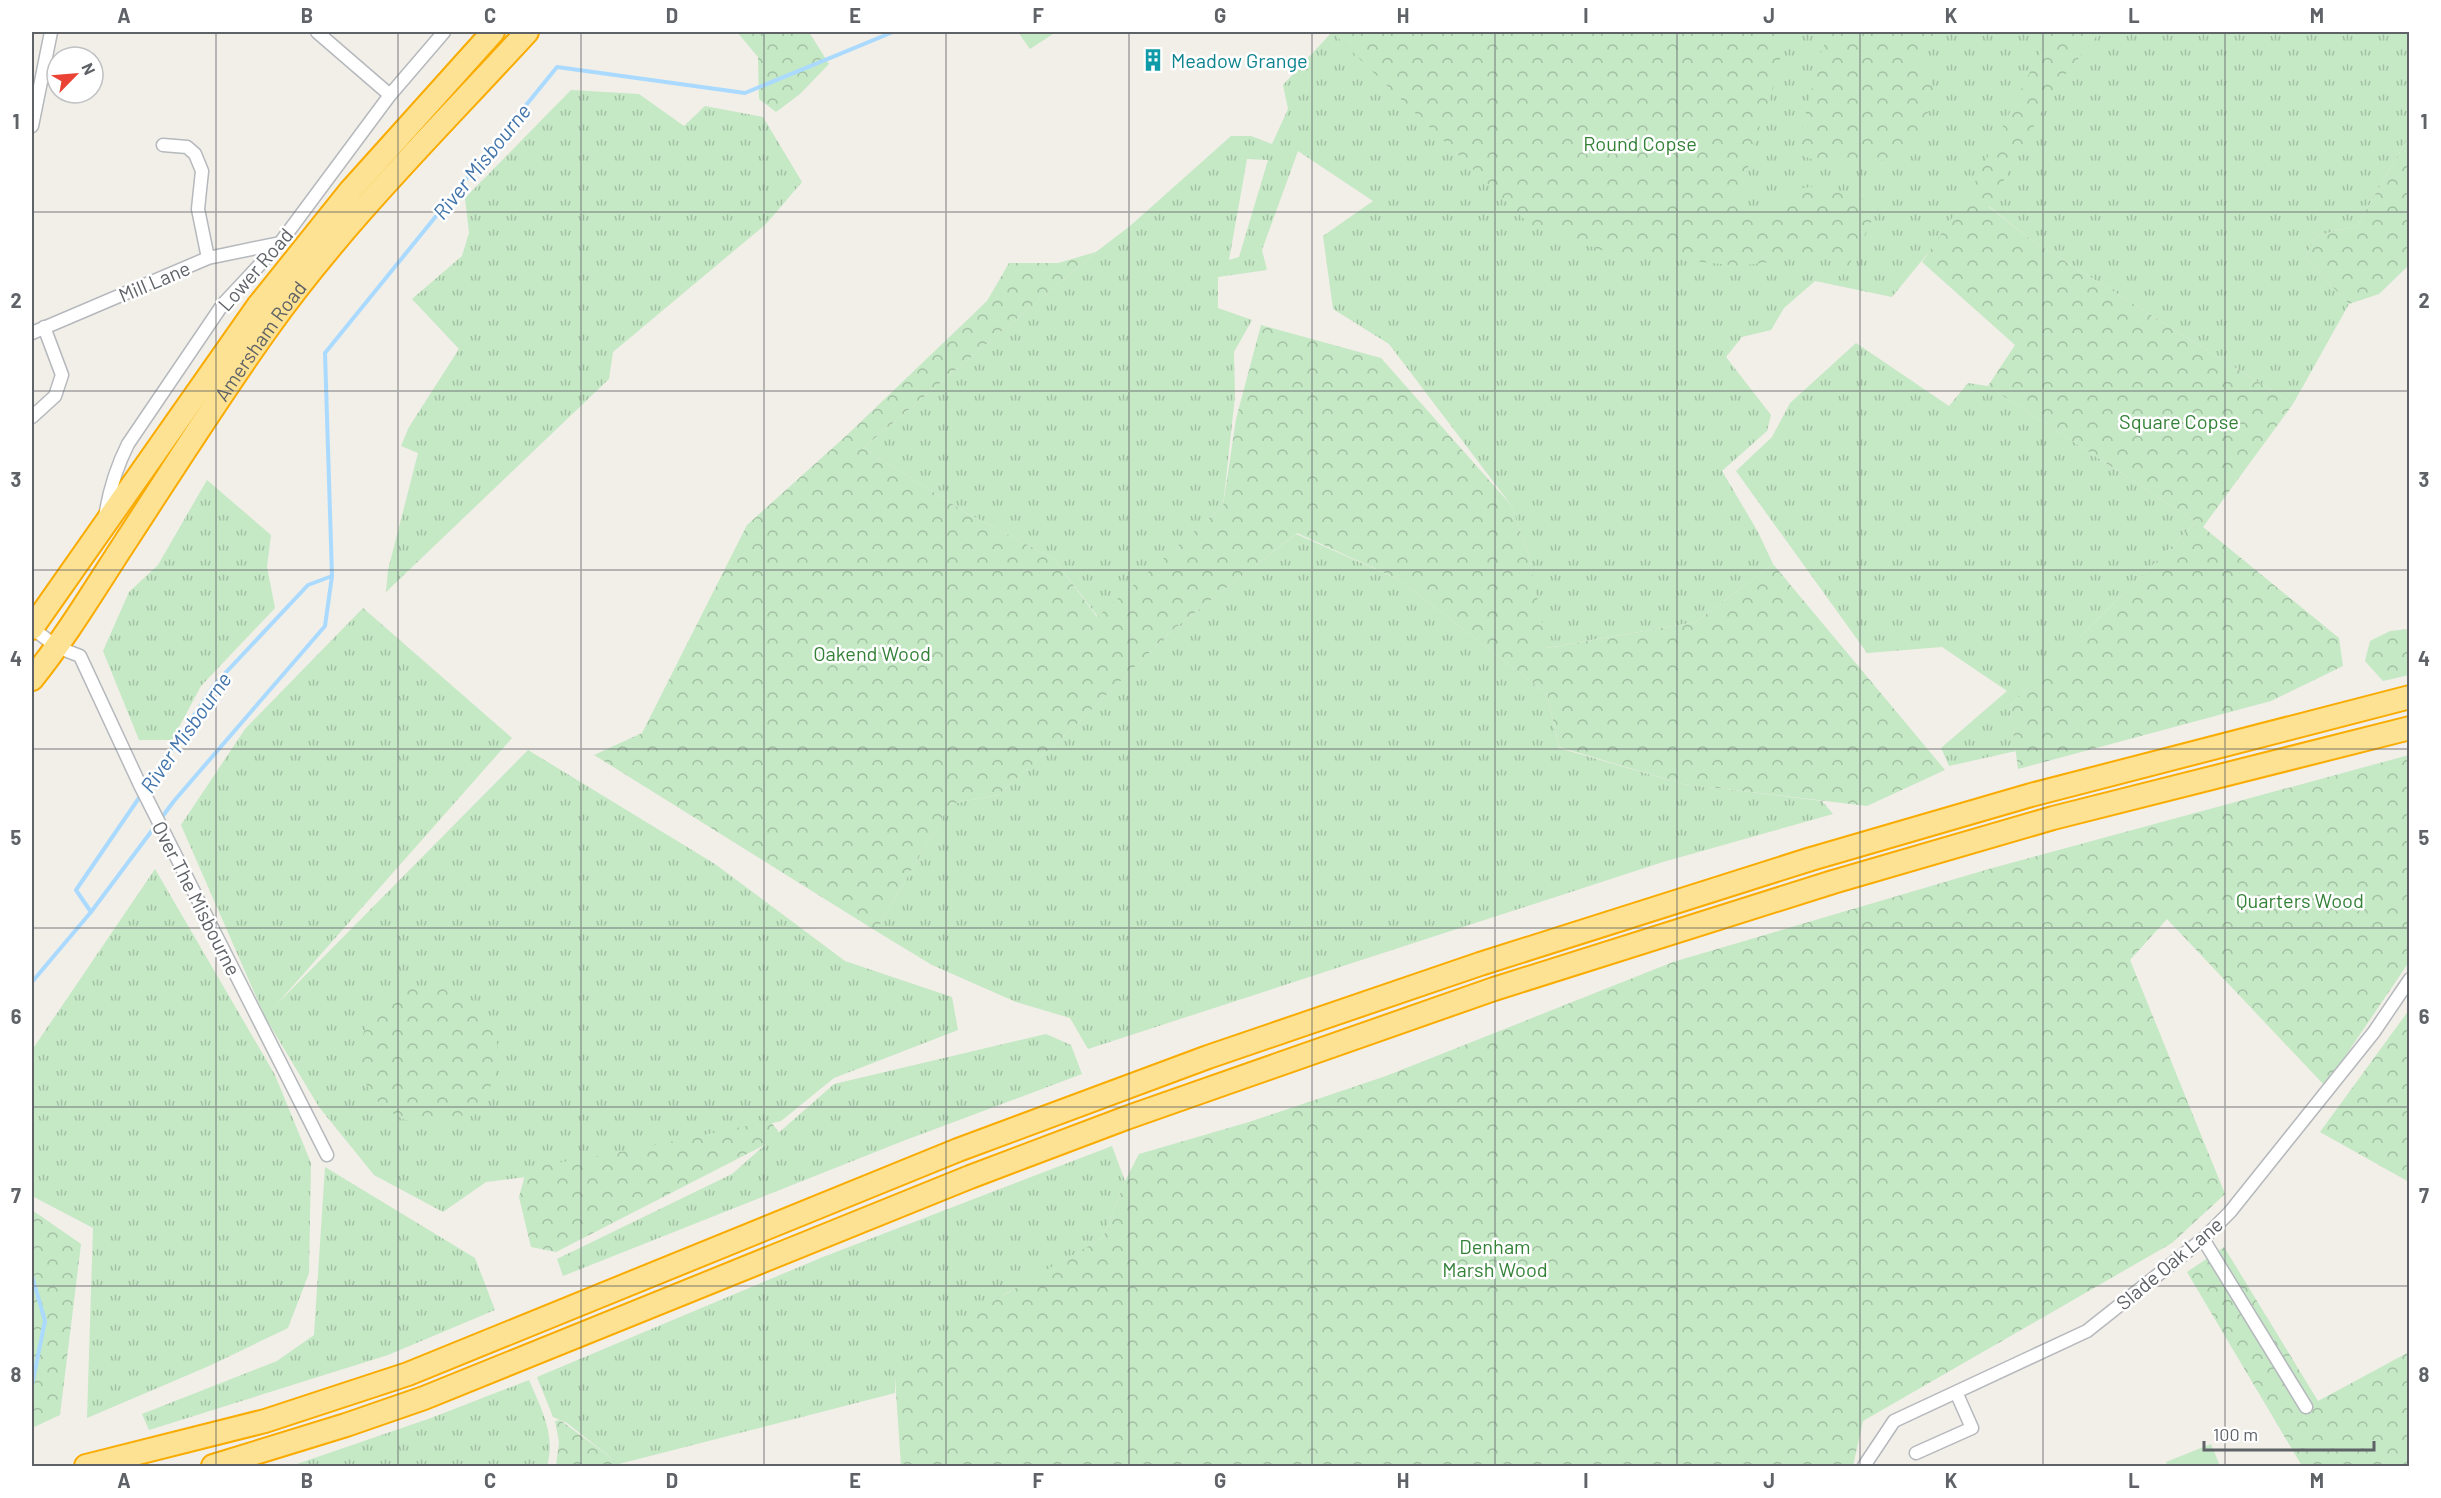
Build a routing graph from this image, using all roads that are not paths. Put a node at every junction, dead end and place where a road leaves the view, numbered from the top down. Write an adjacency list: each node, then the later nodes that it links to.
1 (51, 32): 7 (street)
2 (317, 32): 6 (street)
3 (444, 32): 6 (street, Lower Road)
4 (493, 32): 14 (highway)
5 (527, 32): 16 (highway, Amersham Road)
6 (390, 95): 9 (street, Lower Road)
7 (32, 126)
8 (163, 145): 10 (street)
9 (280, 243): 10 (street, Mill Lane); 14 (street, Lower Road)
10 (208, 258): 11 (street, Mill Lane)
11 (44, 327): 12 (street, Mill Lane); 13 (street)
12 (32, 333)
13 (32, 417)
14 (104, 527): 15 (highway)
15 (32, 628): 16 (street, Over The Misbourne)
16 (57, 647): 17 (highway, Amersham Road); 21 (street, Over The Misbourne)
17 (32, 679)
18 (2409, 697): 26 (highway)
19 (2409, 728): 27 (highway)
20 (2409, 979): 22 (street, Slade Oak Lane)
21 (327, 1155)
22 (2203, 1239): 23 (street, Slade Oak Lane); 24 (street)
23 (1956, 1392): 25 (street); 28 (street, Slade Oak Lane)
24 (2306, 1407)
25 (1916, 1453)
26 (86, 1467)
27 (213, 1467)
28 (1864, 1467)

